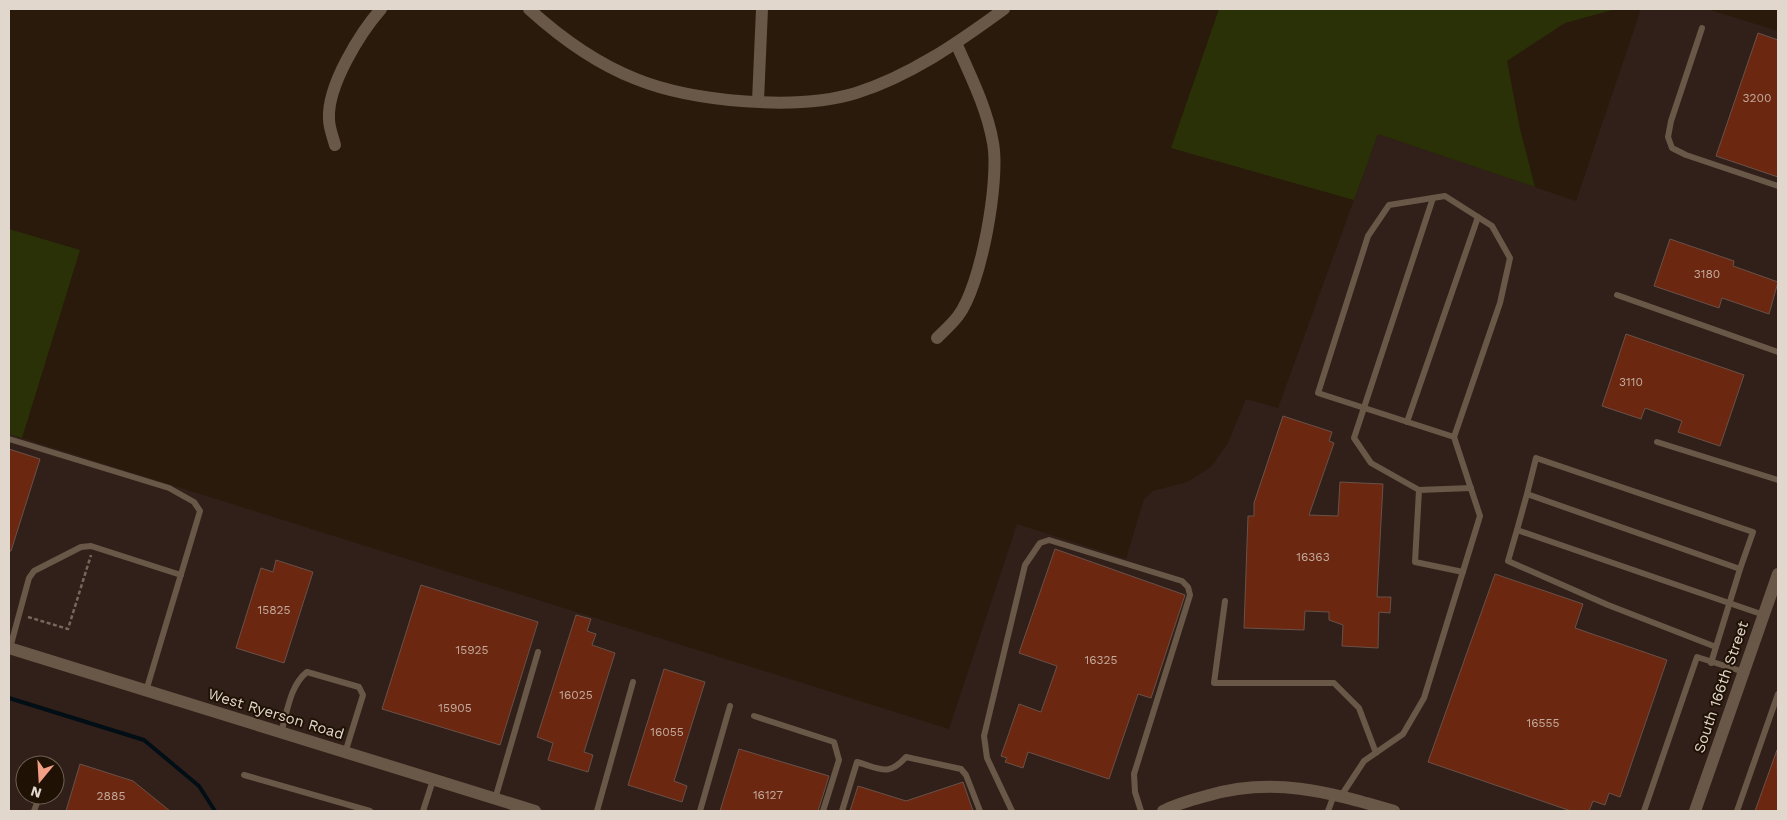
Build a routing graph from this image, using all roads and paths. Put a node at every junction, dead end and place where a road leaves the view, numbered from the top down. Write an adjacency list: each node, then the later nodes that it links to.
1 (381, 9): 8 (street)
2 (528, 9): 7 (street)
3 (762, 9): 7 (street)
4 (1004, 9): 6 (street)
5 (1702, 28): 9 (lane)
6 (956, 43): 7 (street); 13 (street)
7 (758, 101)
8 (335, 145)
9 (1778, 186)
10 (1433, 198): 11 (lane); 15 (lane); 15 (lane)
11 (1478, 217): 16 (lane); 17 (lane)
12 (1617, 295): 14 (lane)
13 (937, 338)
14 (1778, 352)
15 (1363, 408): 16 (lane); 22 (lane)
16 (1407, 422): 17 (lane)
17 (1454, 437): 21 (lane)
18 (9, 438): 29 (lane)
19 (1658, 442): 20 (lane)
20 (1778, 480)
21 (1471, 488): 22 (lane); 27 (lane)
22 (1419, 490): 27 (lane)
23 (1527, 494): 24 (lane); 26 (lane); 26 (lane)
24 (1517, 530): 32 (lane); 35 (lane)
25 (93, 547): 29 (lane); 33 (lane); 33 (path)
26 (1740, 569): 32 (lane)
27 (1463, 572): 47 (lane)
28 (1778, 574): 30 (street, South 166th Street)
29 (182, 575): 41 (lane)
30 (1776, 589): 34 (street, South 166th Street)
31 (1225, 601): 47 (lane)
32 (1729, 603): 34 (lane); 35 (lane)
33 (19, 614): 36 (lane)
34 (1764, 615): 39 (street, South 166th Street)
35 (1716, 647): 38 (lane)
36 (9, 648): 41 (street, West Ryerson Road)
37 (538, 652): 51 (lane)
38 (1711, 663): 39 (lane); 65 (lane)
39 (1744, 672): 66 (street, South 166th Street)
40 (632, 682): 56 (lane)
41 (146, 691): 45 (street, West Ryerson Road)
42 (1778, 694): 67 (lane)
43 (730, 706): 57 (lane)
44 (754, 716): 58 (lane)
45 (282, 733): 46 (street, West Ryerson Road); 46 (lane)
46 (345, 752): 49 (street, West Ryerson Road)
47 (1376, 753): 50 (lane)
48 (244, 775): 53 (lane)
49 (433, 780): 51 (street, West Ryerson Road); 54 (lane)
50 (1338, 795): 52 (street); 63 (street); 64 (lane)
51 (495, 799): 55 (street, West Ryerson Road)
52 (1387, 810)
53 (370, 811)
54 (423, 811)
55 (534, 811)
56 (597, 811)
57 (700, 811)
58 (823, 811)
59 (842, 811): 60 (lane)
60 (980, 811)
61 (1012, 811): 62 (lane)
62 (1141, 811)
63 (1162, 811)
64 (1328, 811)
65 (1644, 811)
66 (1695, 811)
67 (1737, 811)

